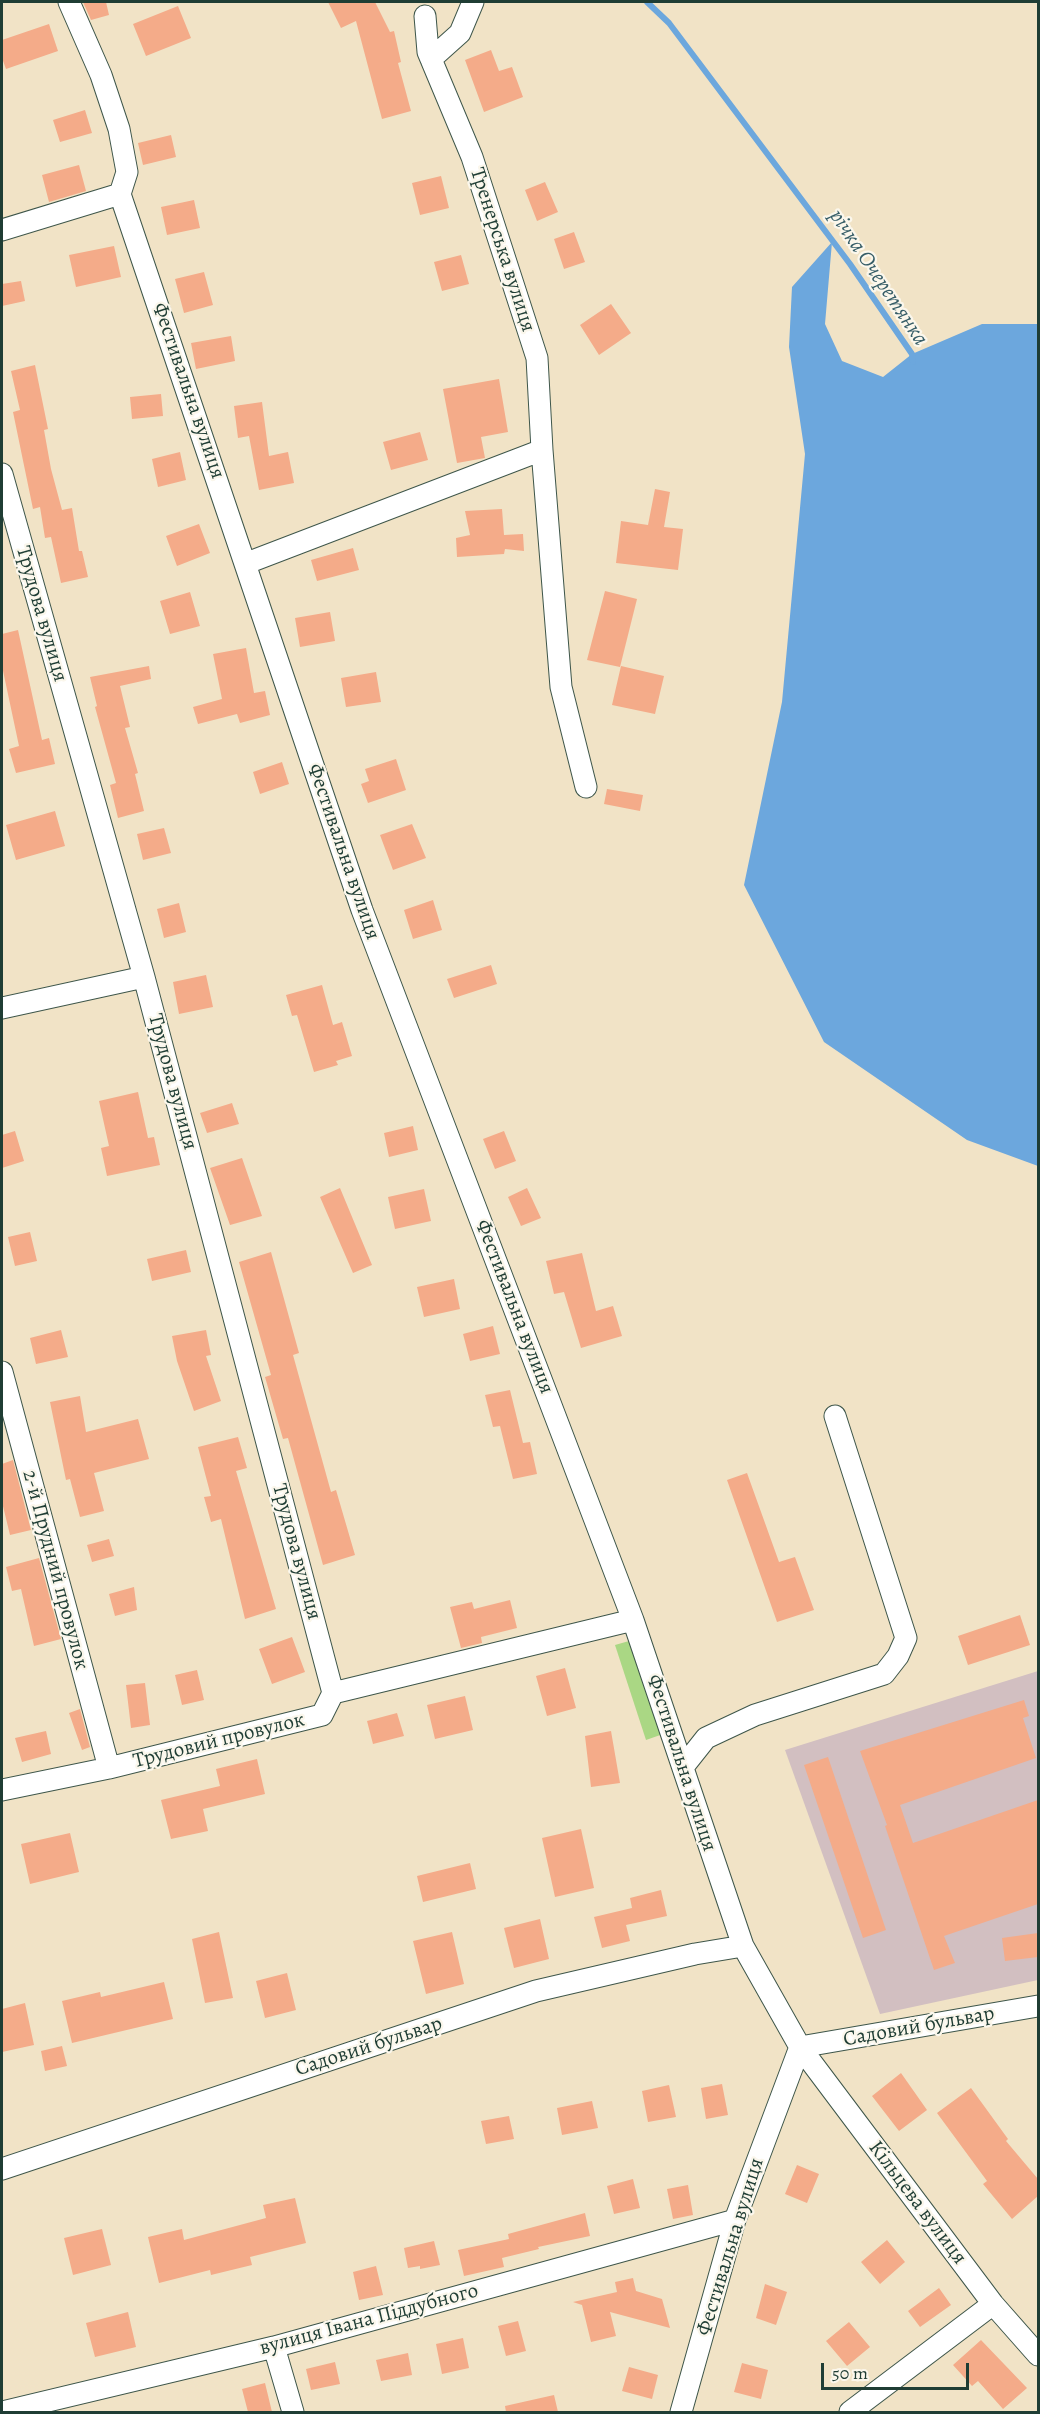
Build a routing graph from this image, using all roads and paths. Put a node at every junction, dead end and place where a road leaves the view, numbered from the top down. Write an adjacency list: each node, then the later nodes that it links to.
1 (69, 2): 5 (street)
2 (473, 2): 4 (street)
3 (425, 16): 4 (street, Тренерська вулиця)
4 (431, 59): 7 (street, Тренерська вулиця)
5 (120, 194): 6 (street); 9 (street, Фестивальна вулиця)
6 (2, 230)
7 (542, 450): 9 (street); 10 (street, Тренерська вулиця)
8 (2, 474): 11 (street, Трудова вулиця)
9 (247, 563): 15 (street, Фестивальна вулиця)
10 (586, 787)
11 (144, 977): 12 (street); 16 (street, Трудова вулиця)
12 (2, 1008)
13 (2, 1372): 18 (street, 2-й Прудний провулок)
14 (835, 1416): 17 (street)
15 (633, 1620): 16 (street); 17 (street, Фестивальна вулиця)
16 (333, 1693): 18 (street, Трудовий провулок)
17 (684, 1767): 20 (street, Фестивальна вулиця)
18 (109, 1768): 19 (street, Трудовий провулок)
19 (2, 1790)
20 (743, 1946): 22 (street, Фестивальна вулиця); 23 (street, Садовий бульвар)
21 (1038, 2006): 22 (street, Садовий бульвар)
22 (800, 2047): 24 (street, Фестивальна вулиця); 25 (street, Кільцева вулиця)
23 (2, 2169)
24 (735, 2220): 26 (street, вулиця Івана Піддубного); 31 (street, Фестивальна вулиця)
25 (993, 2304): 27 (street, Кільцева вулиця); 32 (street)
26 (274, 2347): 28 (street, вулиця Івана Піддубного); 30 (street)
27 (1038, 2355)
28 (73, 2404): 29 (street, вулиця Івана Піддубного)
29 (2, 2412)
30 (292, 2412)
31 (681, 2412)
32 (850, 2412)

